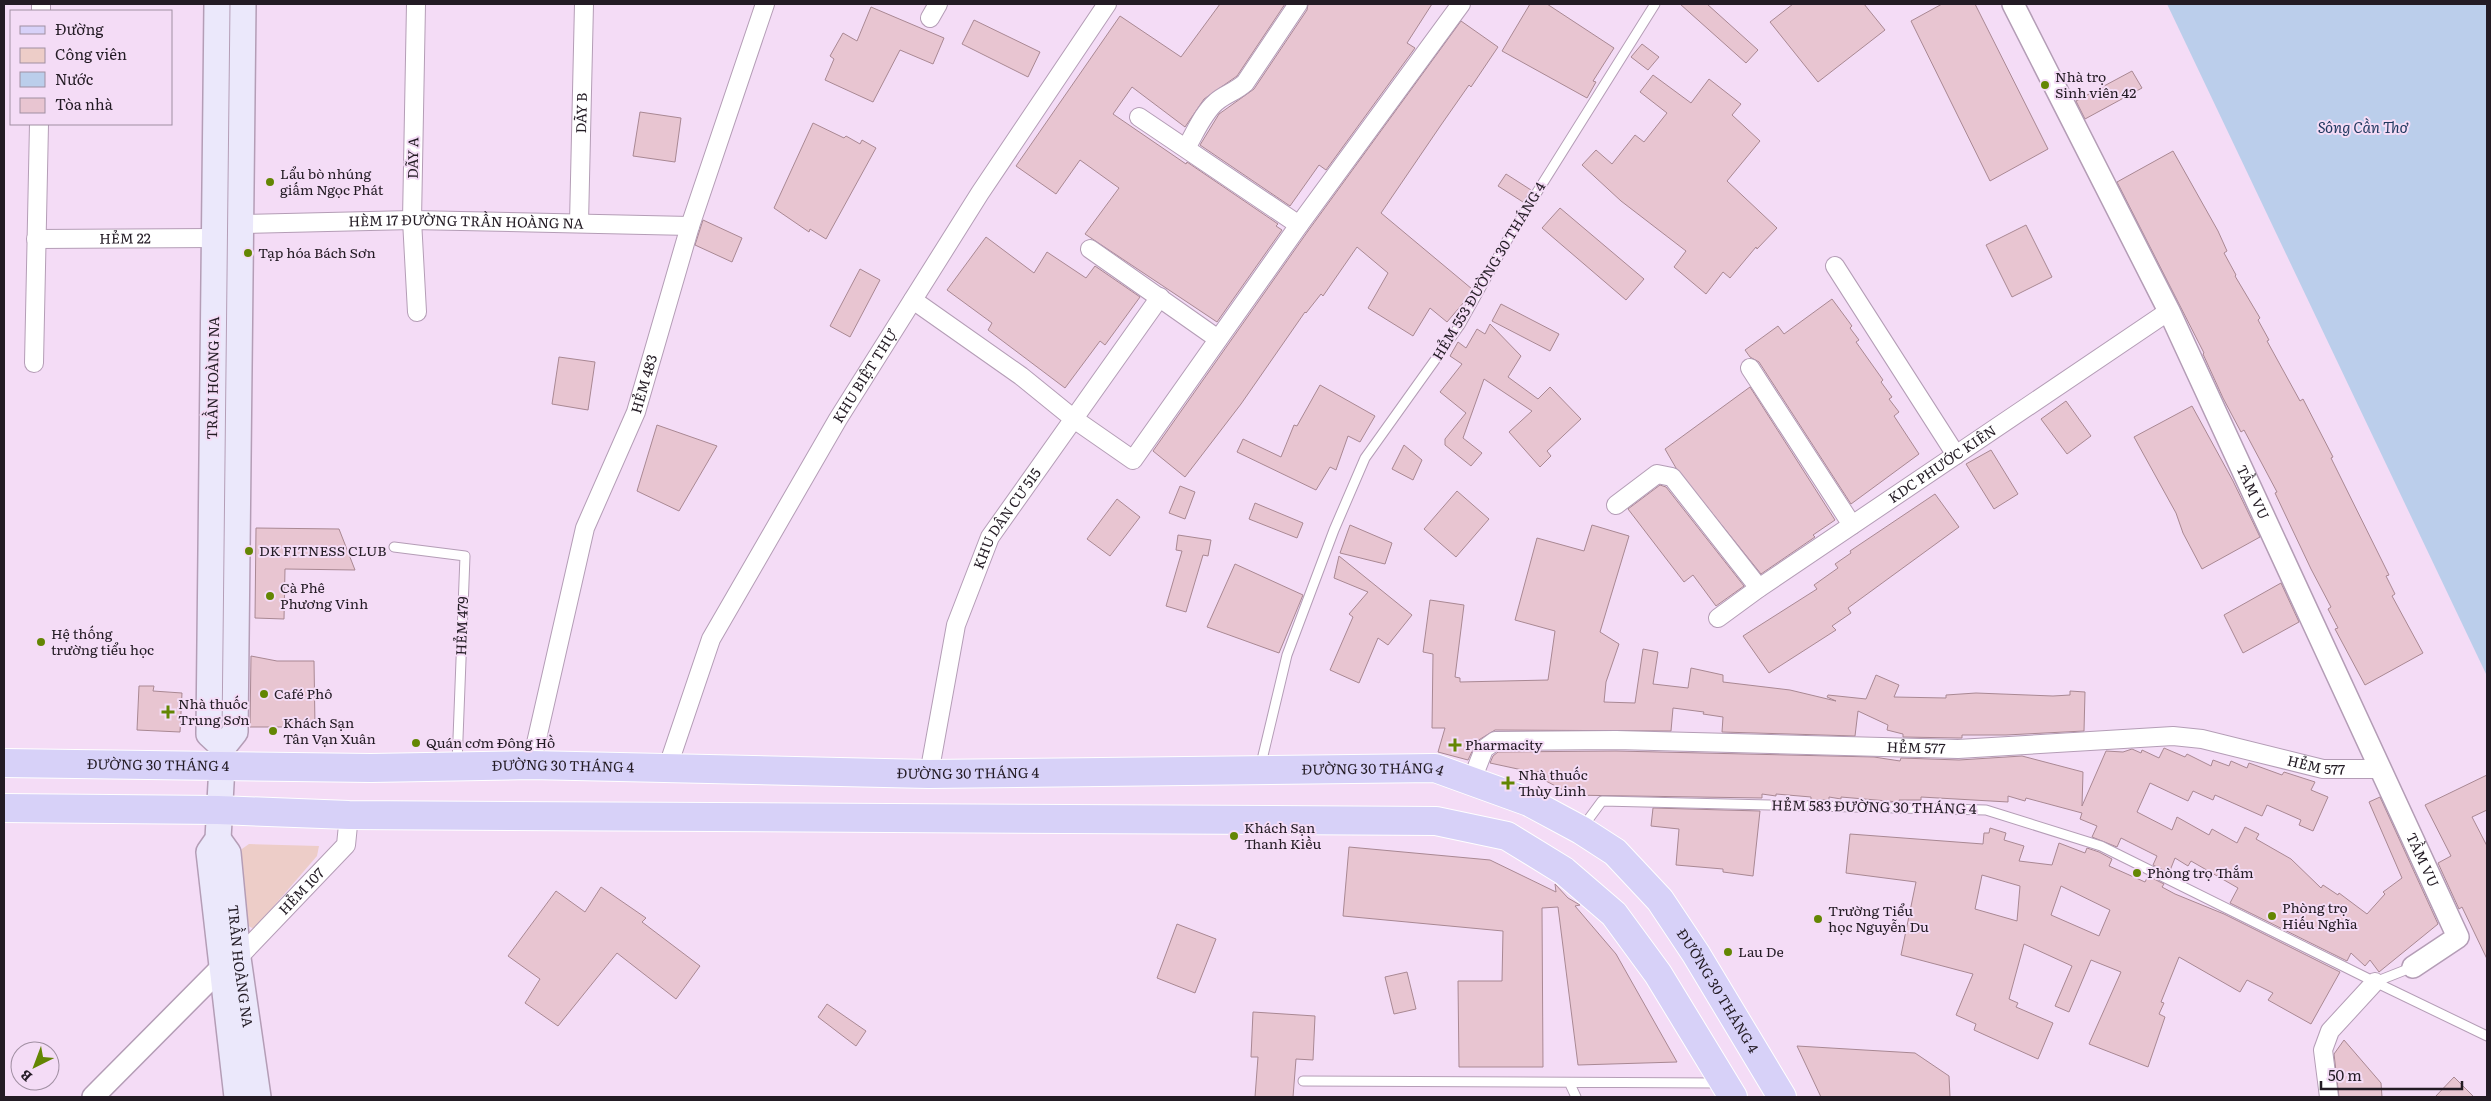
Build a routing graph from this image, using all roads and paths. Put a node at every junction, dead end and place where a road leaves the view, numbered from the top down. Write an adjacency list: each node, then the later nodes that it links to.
1 (217, 4): 19 (main road, TRẦN HOÀNG NA)
2 (243, 4): 16 (main road, TRẦN HOÀNG NA)
3 (416, 4): 14 (street, DÃY A)
4 (584, 4): 15 (street, DÃY B)
5 (765, 4): 18 (street, HẺM 483)
6 (1107, 4): 24 (street, KHU BIỆT THỰ)
7 (1298, 4): 13 (street)
8 (1461, 4): 17 (street)
9 (1655, 4): 43 (lane, HẺM 553 ĐƯỜNG 30 THÁNG 4)
10 (2013, 4): 25 (street, TẦM VU)
11 (1139, 117): 13 (street)
12 (39, 125): 20 (street)
13 (1186, 148): 17 (street)
14 (412, 220): 15 (street, HÈM 17 ĐƯỜNG TRẦN HOÀNG NA); 16 (street, HÈM 17 ĐƯỜNG TRẦN HOÀNG NA); 26 (street, DÃY A)
15 (579, 223): 18 (street, HÈM 17 ĐƯỜNG TRẦN HOÀNG NA)
16 (242, 224): 37 (main road, TRẦN HOÀNG NA)
17 (1298, 225): 27 (street)
18 (690, 226): 39 (street, HẺM 483)
19 (214, 238): 20 (street, HẺM 22); 37 (main road, TRẦN HOÀNG NA)
20 (36, 240): 28 (street)
21 (1090, 249): 23 (street)
22 (1835, 266): 31 (street)
23 (1160, 298): 27 (street); 30 (street, KHU DÂN CƯ 515)
24 (913, 300): 30 (street); 41 (street, KHU BIỆT THỰ)
25 (2169, 311): 31 (street, KDC PHƯỚC KIÊN); 42 (street, TẦM VU)
26 (417, 312)
27 (1218, 339): 30 (street)
28 (34, 363)
29 (1750, 368): 33 (street)
30 (1074, 419): 44 (street, KHU DÂN CƯ 515)
31 (1956, 455): 33 (street, KDC PHƯỚC KIÊN)
32 (1616, 505): 35 (street)
33 (1852, 525): 35 (street, KDC PHƯỚC KIÊN)
34 (394, 547): 40 (lane, HẺM 479)
35 (1759, 588): 36 (street, KDC PHƯỚC KIÊN)
36 (1718, 618)
37 (222, 757): 38 (main road, ĐƯỜNG 30 THÁNG 4); 40 (main road, ĐƯỜNG 30 THÁNG 4); 47 (main road, TRẦN HOÀNG NA)
38 (4, 763)
39 (531, 765): 40 (main road, ĐƯỜNG 30 THÁNG 4); 41 (main road, ĐƯỜNG 30 THÁNG 4)
40 (457, 766)
41 (667, 769): 44 (main road, ĐƯỜNG 30 THÁNG 4)
42 (2380, 769): 45 (street, HẺM 577); 51 (street, TẦM VU)
43 (1259, 770): 44 (main road, ĐƯỜNG 30 THÁNG 4); 45 (main road, ĐƯỜNG 30 THÁNG 4)
44 (929, 774)
45 (1472, 780): 49 (main road, ĐƯỜNG 30 THÁNG 4)
46 (4, 808): 47 (main road)
47 (218, 810): 48 (main road); 50 (main road, TRẦN HOÀNG NA)
48 (349, 815): 50 (street, HẺM 107); 56 (main road)
49 (1581, 830): 52 (lane, HẺM 583 ĐƯỜNG 30 THÁNG 4); 61 (main road, ĐƯỜNG 30 THÁNG 4)
50 (229, 964): 57 (street, HẺM 107); 58 (main road, TRẦN HOÀNG NA); 59 (main road, TRẦN HOÀNG NA)
51 (2413, 967): 52 (lane)
52 (2375, 982): 53 (lane); 62 (street)
53 (2487, 1036)
54 (1303, 1082): 55 (lane)
55 (1570, 1084): 56 (lane); 60 (lane)
56 (1728, 1090)
57 (93, 1097)
58 (237, 1097)
59 (258, 1097)
60 (1576, 1097)
61 (1782, 1097)
62 (2329, 1097)

